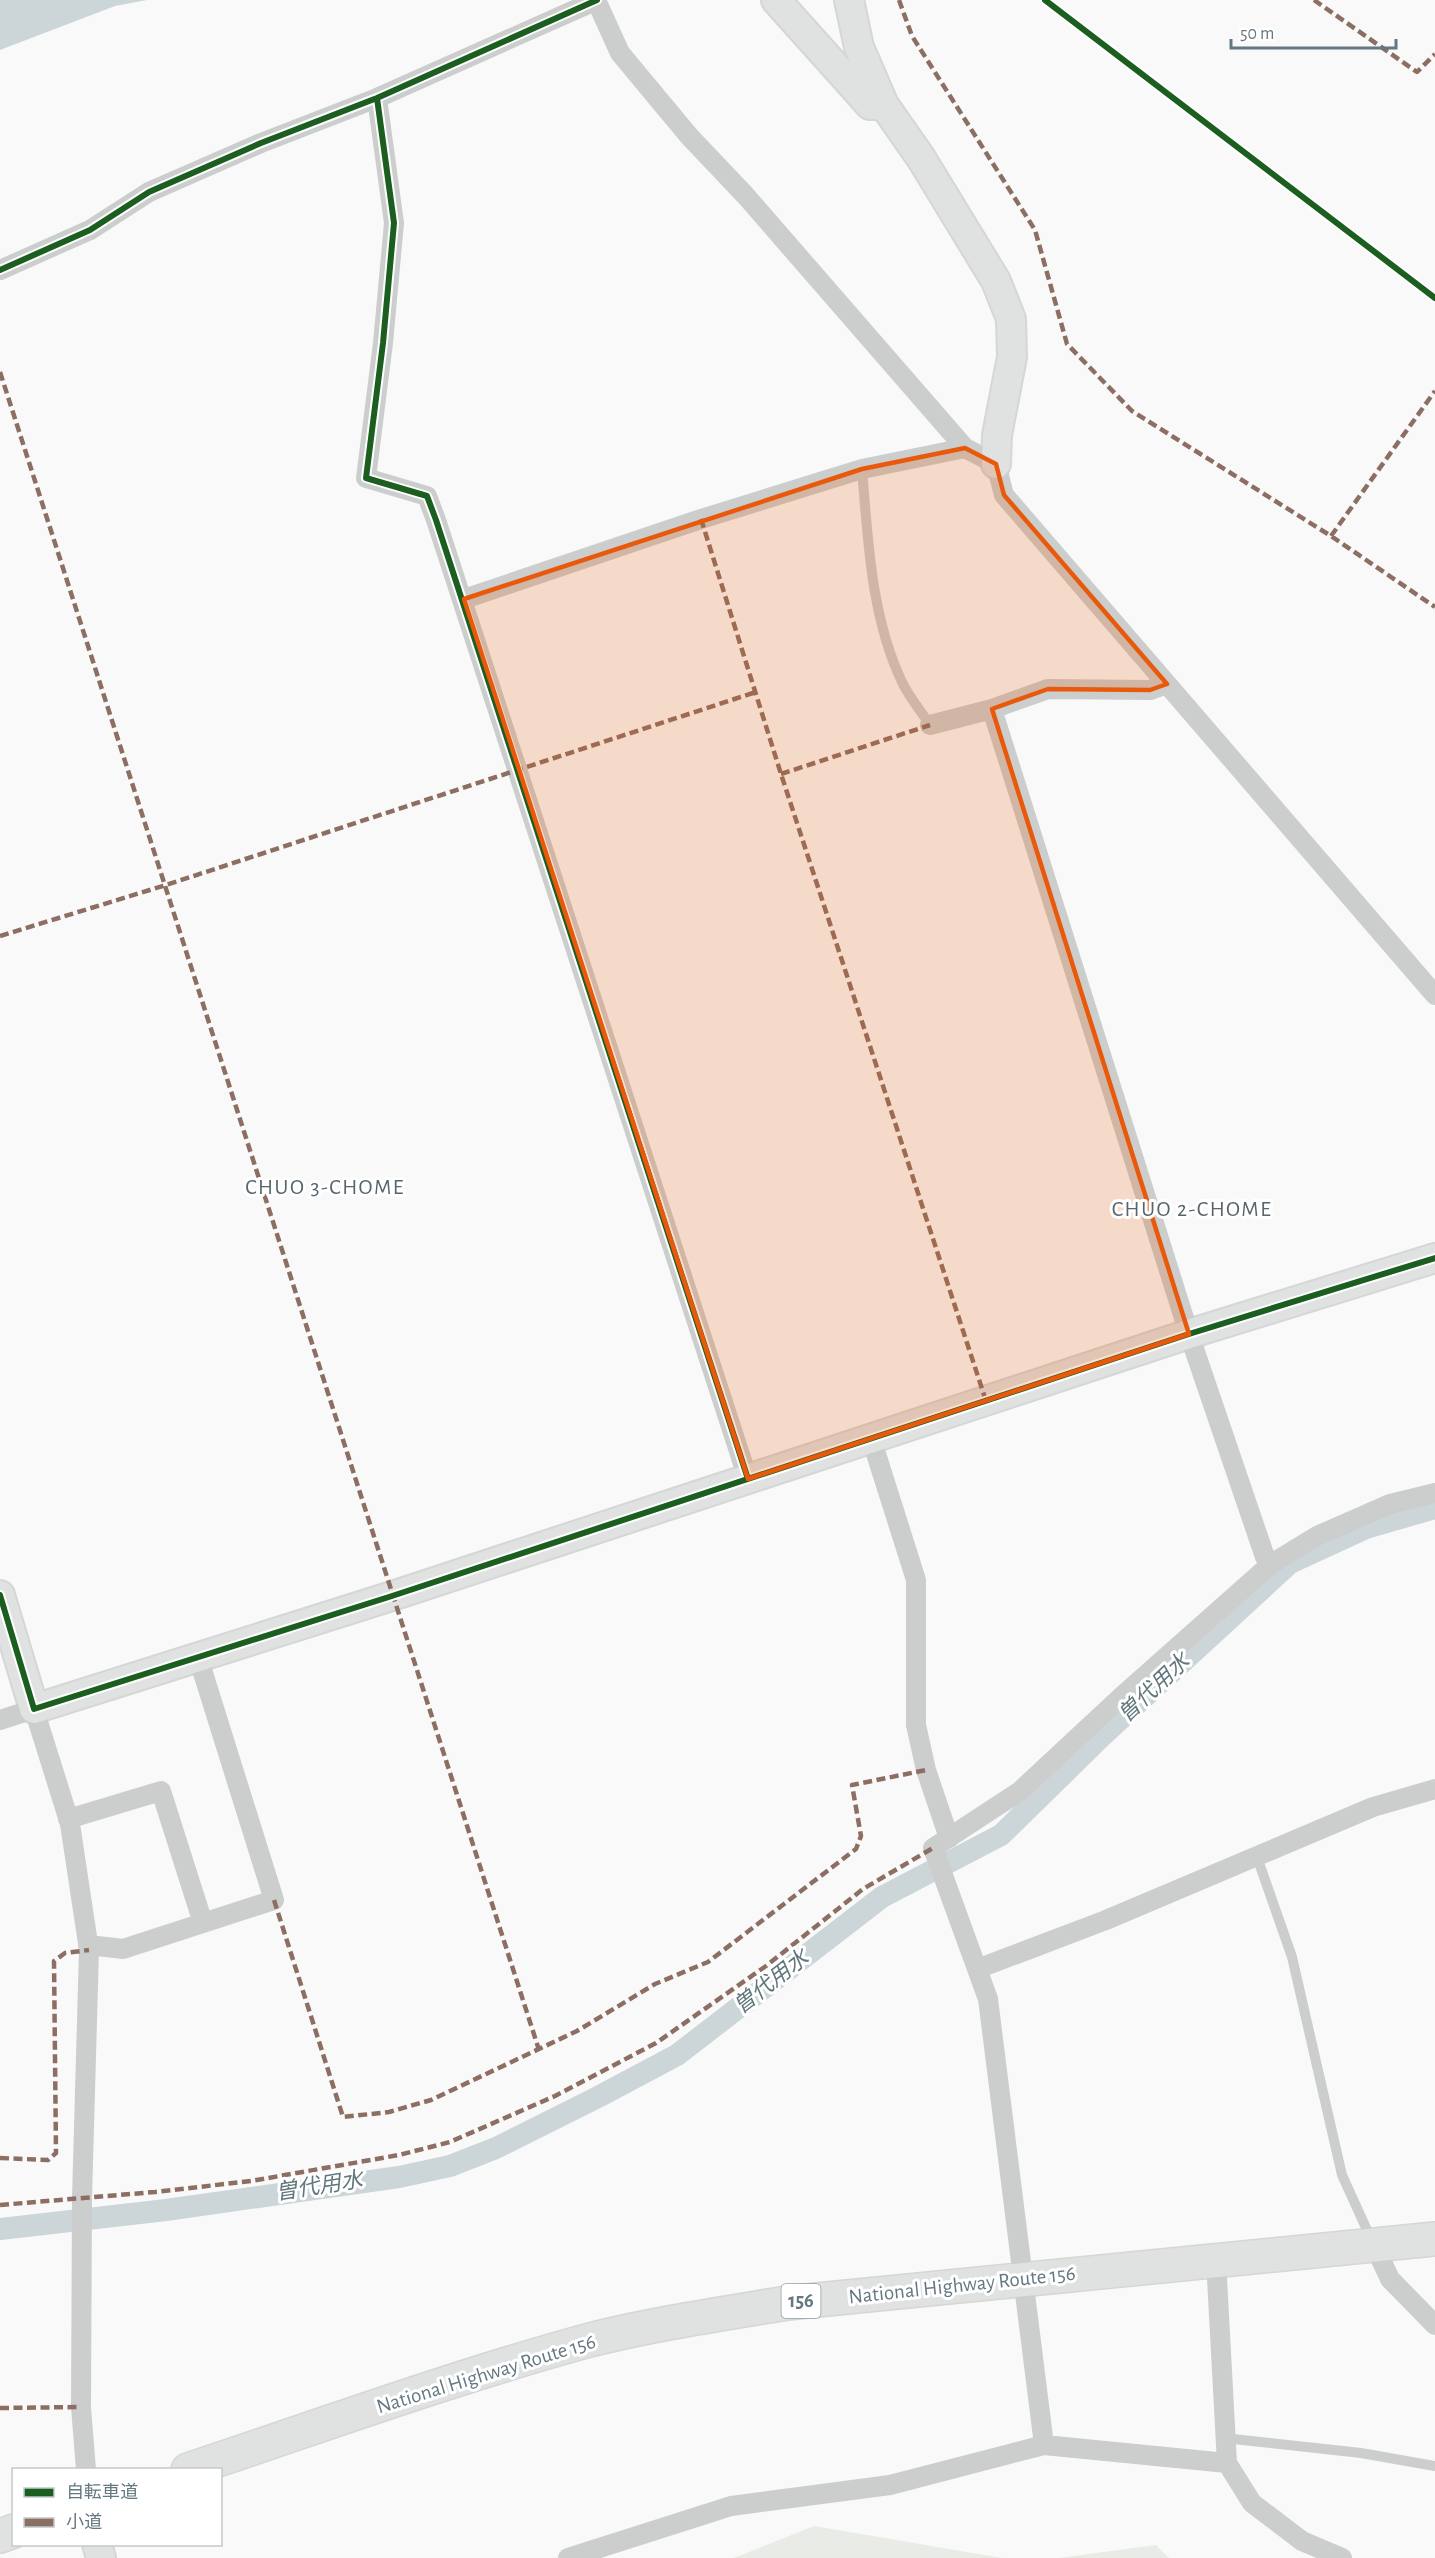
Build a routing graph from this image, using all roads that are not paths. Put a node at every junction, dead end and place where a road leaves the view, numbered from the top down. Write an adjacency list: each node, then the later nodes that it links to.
1 (597, 0): 4 (street); 7 (street)
2 (776, 0): 5 (street)
3 (849, 0): 5 (street)
4 (377, 98): 6 (street); 10 (street)
5 (884, 105): 8 (street)
6 (0, 270)
7 (964, 448): 8 (street); 9 (street)
8 (996, 464): 11 (street)
9 (862, 469): 10 (street); 13 (lane)
10 (464, 599): 18 (street)
11 (1167, 684): 12 (street); 14 (street)
12 (992, 709): 13 (street); 16 (street)
13 (930, 725)
14 (1435, 995)
15 (1435, 1258): 16 (street)
16 (1189, 1334): 17 (street); 20 (street)
17 (871, 1438): 18 (street); 27 (street)
18 (748, 1479): 22 (street)
19 (1435, 1493): 20 (street)
20 (1271, 1564): 27 (street)
21 (0, 1595): 23 (street)
22 (198, 1657): 23 (street); 29 (street)
23 (34, 1708): 24 (street); 26 (street)
24 (0, 1720)
25 (1435, 1789): 28 (street)
26 (68, 1819): 29 (street); 30 (street)
27 (941, 1843): 31 (street)
28 (1257, 1857): 31 (street); 33 (lane)
29 (203, 1923): 30 (street)
30 (89, 1945): 41 (street)
31 (977, 1969): 35 (street)
32 (1435, 2239): 33 (highway, National Highway Route 156 / 156)
33 (1374, 2245): 34 (highway, National Highway Route 156 / 156); 36 (street)
34 (1216, 2260): 35 (highway, National Highway Route 156 / 156); 37 (street)
35 (1024, 2279): 38 (street); 42 (highway, National Highway Route 156 / 156)
36 (1435, 2325)
37 (1224, 2438): 39 (street); 40 (lane)
38 (1044, 2445): 39 (street); 43 (street)
39 (1227, 2463): 44 (street)
40 (1435, 2466)
41 (86, 2468)
42 (191, 2468)
43 (568, 2558)
44 (1342, 2558)

